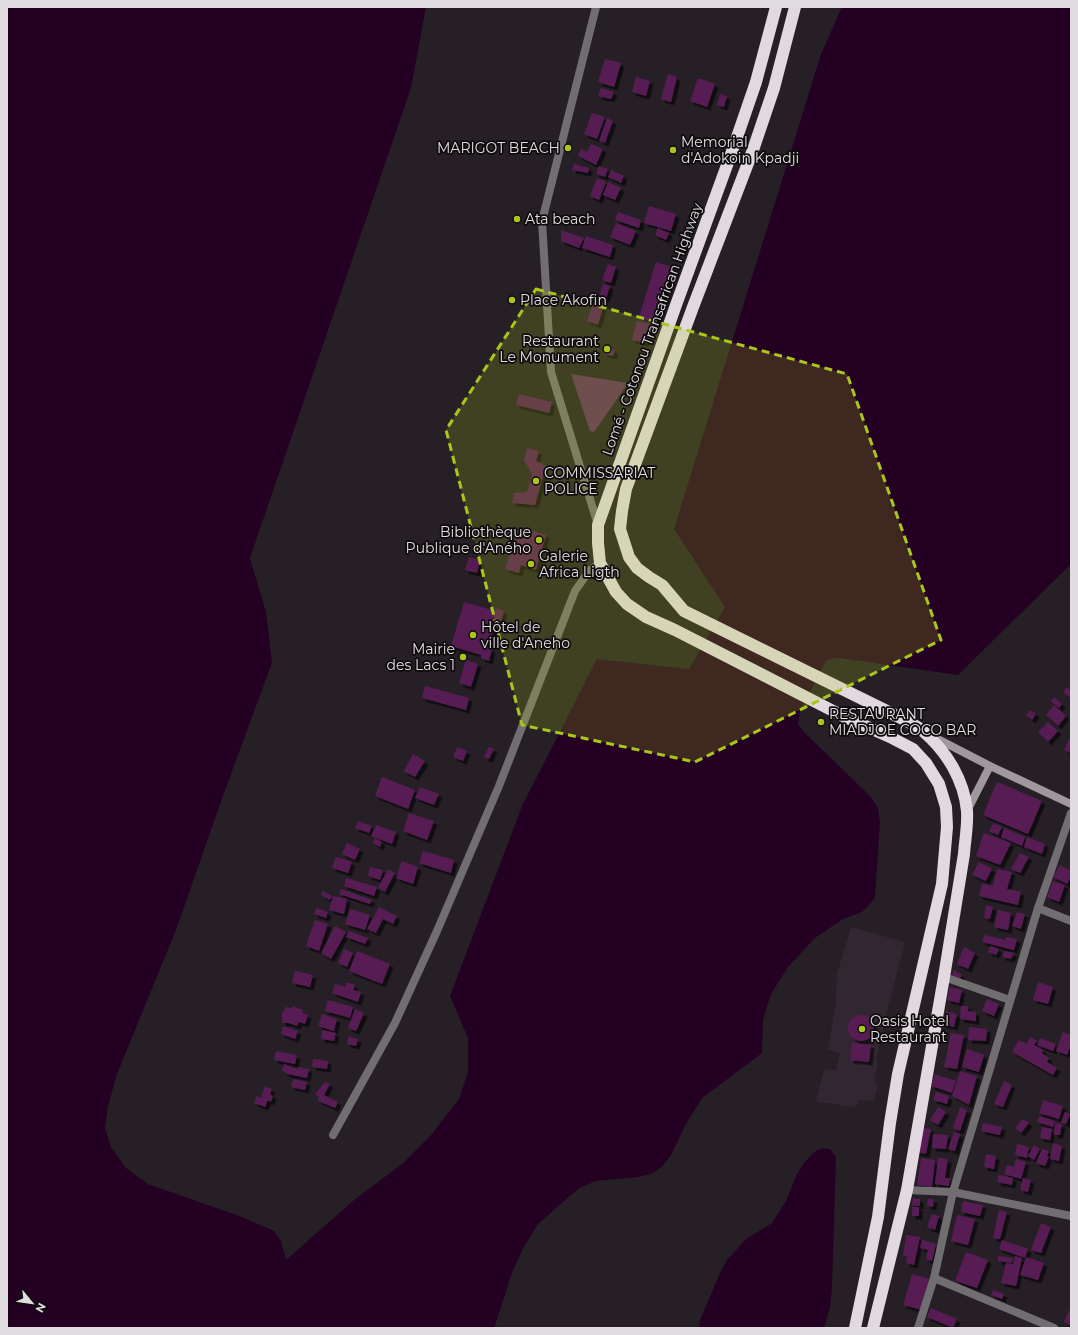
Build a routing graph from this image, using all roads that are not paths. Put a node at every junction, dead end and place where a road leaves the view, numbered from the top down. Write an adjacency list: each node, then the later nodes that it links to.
1 (596, 7): 4 (street)
2 (776, 7): 4 (highway, Lomé - Cotonou Transafrican Highway)
3 (795, 7): 6 (highway)
4 (598, 525): 5 (highway, Lomé - Cotonou Transafrican Highway)
5 (600, 563): 15 (street); 20 (highway, Lomé - Cotonou Transafrican Highway)
6 (923, 731): 7 (street); 9 (highway)
7 (990, 766): 8 (street); 9 (street)
8 (1071, 804)
9 (967, 811): 13 (highway)
10 (1071, 813): 11 (street)
11 (1038, 908): 12 (street); 14 (street)
12 (1071, 920)
13 (944, 977): 14 (street); 16 (highway)
14 (1010, 1000): 17 (street)
15 (333, 1134)
16 (907, 1190): 17 (street); 21 (highway)
17 (953, 1192): 18 (street); 19 (street)
18 (1071, 1216)
19 (934, 1278): 22 (street); 23 (street)
20 (855, 1328)
21 (874, 1328)
22 (918, 1328)
23 (1054, 1328)

